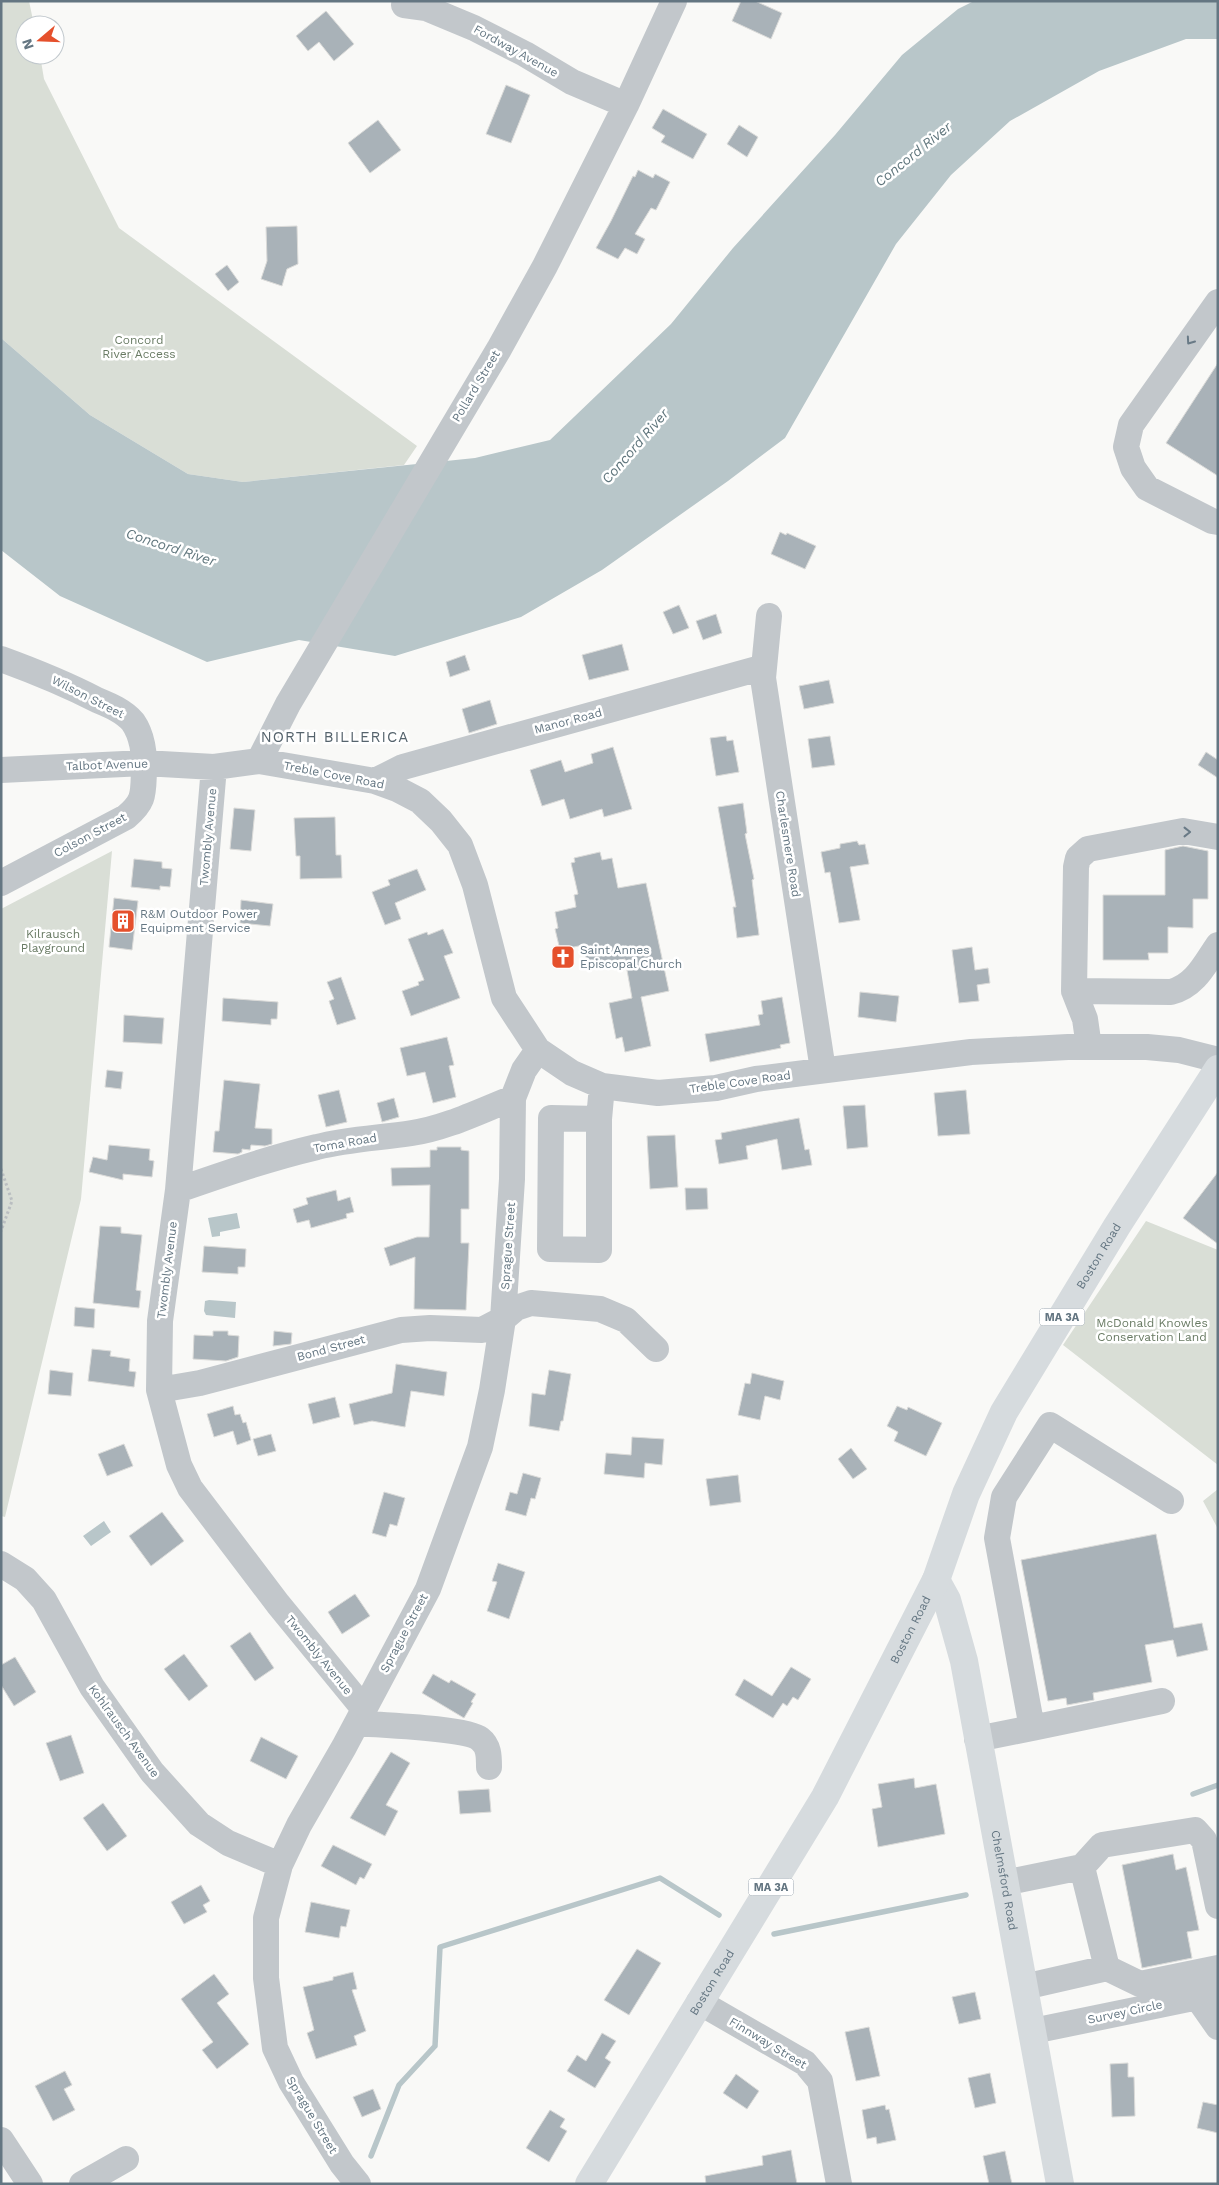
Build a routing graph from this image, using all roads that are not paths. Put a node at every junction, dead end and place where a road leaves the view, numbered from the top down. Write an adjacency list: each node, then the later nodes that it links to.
1 (674, 1): 3 (street, Pollard Street)
2 (404, 5): 3 (street, Fordway Avenue)
3 (626, 105): 9 (street, Pollard Street)
4 (1218, 302): 5 (street, one-way to 5)
5 (1218, 522)
6 (769, 616): 8 (street, Charlesmere Road)
7 (1, 659): 10 (street, Wilson Street)
8 (764, 667): 13 (street, Manor Road); 22 (street, Charlesmere Road)
9 (259, 761): 11 (street); 13 (street, Treble Cove Road)
10 (144, 763): 11 (street, Talbot Avenue); 12 (street, Talbot Avenue); 15 (street, Colson Street)
11 (214, 767): 26 (street, Twombly Avenue)
12 (1, 770)
13 (376, 781): 19 (street, Treble Cove Road)
14 (1218, 836): 17 (street, one-way to 14)
15 (1, 883)
16 (1218, 945): 17 (street)
17 (1074, 991): 18 (street)
18 (1088, 1047): 20 (street, Treble Cove Road); 22 (street, Treble Cove Road)
19 (538, 1050): 23 (street, Treble Cove Road); 24 (street, Sprague Street)
20 (1218, 1060)
21 (1218, 1069): 32 (main road, Boston Road / MA 3A)
22 (823, 1070): 23 (street, Treble Cove Road)
23 (602, 1086): 25 (street)
24 (513, 1098): 26 (street, Toma Road); 27 (street, Sprague Street)
25 (599, 1119): 25 (street)
26 (178, 1190): 29 (street, Twombly Avenue)
27 (503, 1319): 28 (street, Bond Street); 29 (street, Bond Street); 34 (street, Sprague Street)
28 (656, 1349)
29 (159, 1390): 34 (street, Twombly Avenue)
30 (1171, 1501): 35 (street)
31 (1, 1564): 38 (street, Kohlrausch Avenue)
32 (936, 1580): 36 (main road, Chelmsford Road); 46 (main road, Boston Road / MA 3A)
33 (1162, 1701): 35 (street)
34 (361, 1716): 37 (street); 38 (street, Sprague Street)
35 (1032, 1728): 36 (street)
36 (977, 1740): 40 (main road, Chelmsford Road)
37 (488, 1767)
38 (280, 1865): 53 (street, Sprague Street)
39 (1082, 1867): 40 (street); 41 (street); 42 (street)
40 (1004, 1883): 44 (main road, Chelmsford Road)
41 (1218, 1906)
42 (1107, 1968): 43 (street); 44 (street)
43 (1218, 1968)
44 (1024, 1987): 48 (main road, Chelmsford Road)
45 (1208, 1995): 47 (street); 48 (street, Survey Circle)
46 (699, 2002): 54 (main road, Boston Road / MA 3A); 55 (street, Finnway Street)
47 (1218, 2028)
48 (1033, 2031): 56 (main road, Chelmsford Road)
49 (1, 2140): 51 (street)
50 (126, 2159): 52 (street)
51 (30, 2184)
52 (82, 2184)
53 (358, 2184)
54 (590, 2184)
55 (839, 2184)
56 (1060, 2184)

